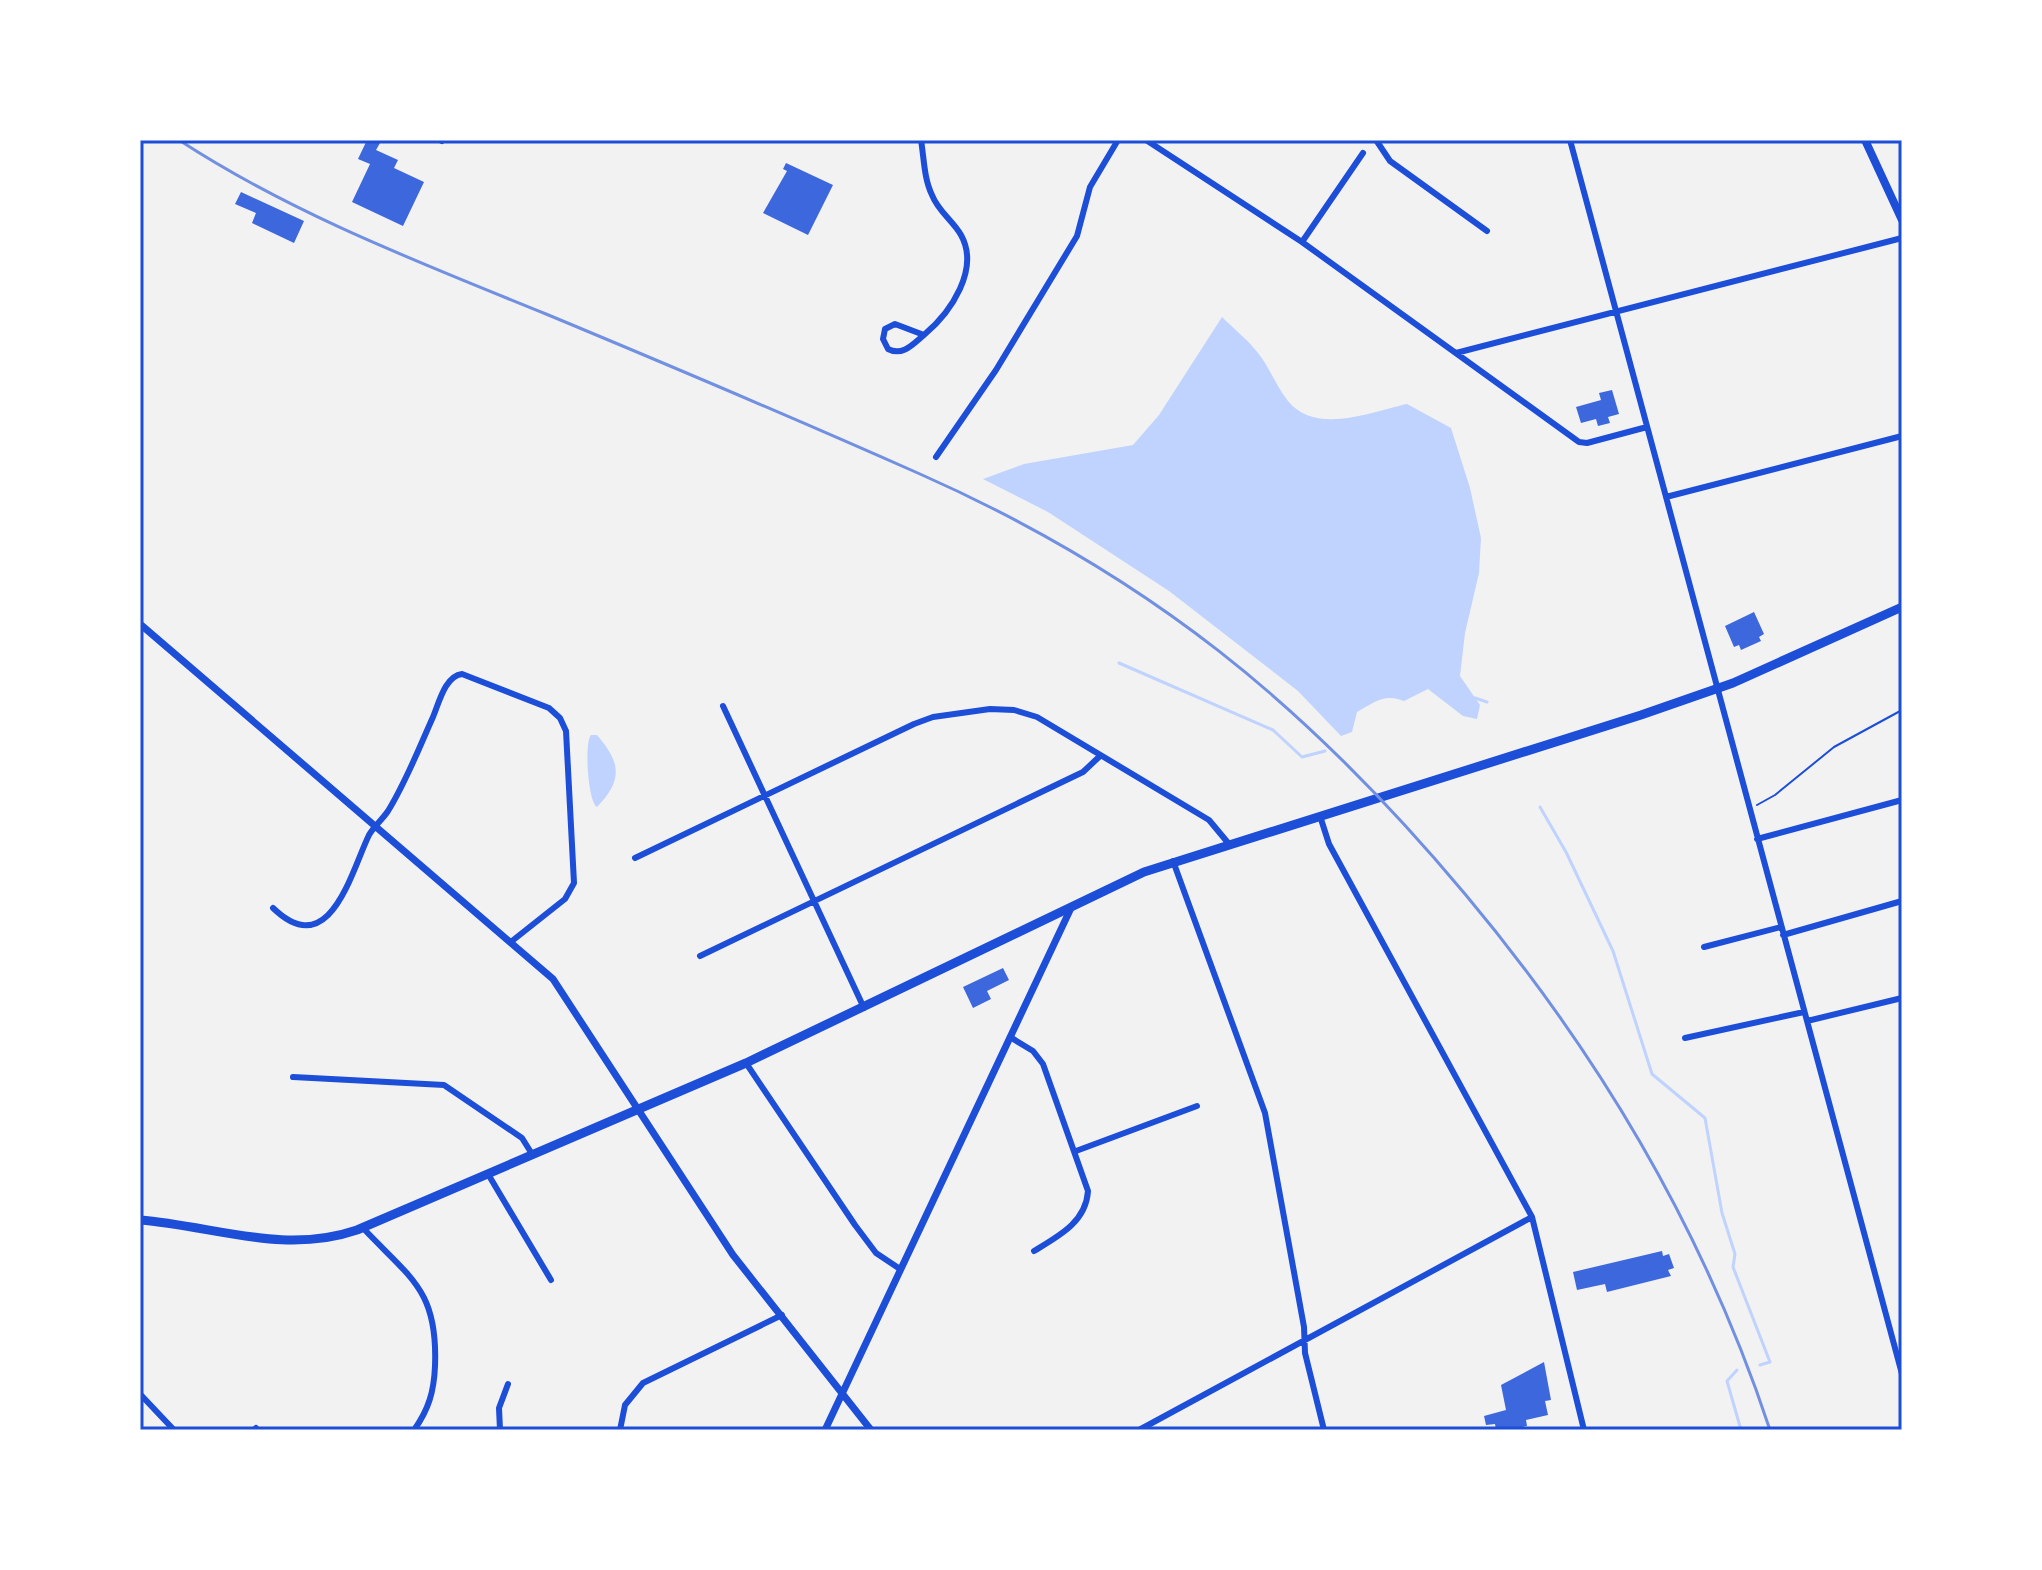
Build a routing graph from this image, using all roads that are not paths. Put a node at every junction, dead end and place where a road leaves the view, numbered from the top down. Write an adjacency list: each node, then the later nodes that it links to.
1 (921, 140): 13 (street)
2 (1118, 140): 17 (street)
3 (1146, 140): 11 (street)
4 (1376, 140): 9 (street)
5 (1570, 140): 12 (street)
6 (1865, 140): 8 (main road)
7 (1363, 153): 11 (street)
8 (1902, 220)
9 (1487, 231)
10 (1902, 238): 12 (street)
11 (1302, 242): 14 (street)
12 (1617, 312): 14 (street); 15 (street)
13 (924, 335): 13 (street)
14 (1456, 353): 15 (street)
15 (1647, 427): 18 (street)
16 (1902, 436): 18 (street)
17 (936, 457)
18 (1666, 497): 21 (street)
19 (1902, 607): 21 (main road)
20 (140, 624): 27 (street)
21 (1716, 688): 26 (main road); 28 (street)
22 (723, 706): 24 (street)
23 (1100, 756): 24 (street); 29 (street); 33 (street)
24 (763, 797): 30 (street); 33 (street)
25 (1902, 800): 28 (street)
26 (1320, 816): 29 (main road); 54 (street)
27 (375, 828): 34 (street); 38 (street); 38 (street)
28 (1757, 839): 36 (street)
29 (1229, 844): 31 (main road)
30 (635, 858)
31 (1173, 861): 35 (main road); 61 (street)
32 (1902, 901): 37 (street)
33 (813, 902): 40 (street); 42 (street)
34 (273, 908)
35 (1071, 908): 42 (main road); 45 (street)
36 (1781, 927): 37 (street); 39 (street)
37 (1783, 935): 43 (street)
38 (512, 941): 50 (street)
39 (1704, 947)
40 (700, 956)
41 (1902, 998): 44 (street)
42 (864, 1008): 47 (main road)
43 (1804, 1012): 44 (street); 46 (street)
44 (1807, 1021): 62 (street)
45 (1010, 1037): 51 (street); 58 (street)
46 (1685, 1038)
47 (746, 1063): 50 (main road); 58 (street)
48 (293, 1077): 52 (street)
49 (1197, 1106): 51 (street)
50 (639, 1109): 52 (main road); 60 (street)
51 (1076, 1151): 57 (street)
52 (532, 1154): 53 (main road)
53 (488, 1174): 56 (main road); 59 (street)
54 (1532, 1217): 61 (street); 74 (street)
55 (140, 1220): 56 (main road)
56 (363, 1228): 67 (street)
57 (1034, 1251)
58 (900, 1269): 64 (street)
59 (551, 1280)
60 (782, 1315): 64 (street); 69 (street)
61 (1304, 1342): 72 (street); 73 (street)
62 (1902, 1374)
63 (508, 1384): 68 (street)
64 (842, 1390): 70 (street); 71 (street)
65 (140, 1394): 66 (street)
66 (174, 1430)
67 (414, 1430)
68 (500, 1430)
69 (620, 1430)
70 (825, 1430)
71 (871, 1430)
72 (1139, 1430)
73 (1324, 1430)
74 (1584, 1430)

